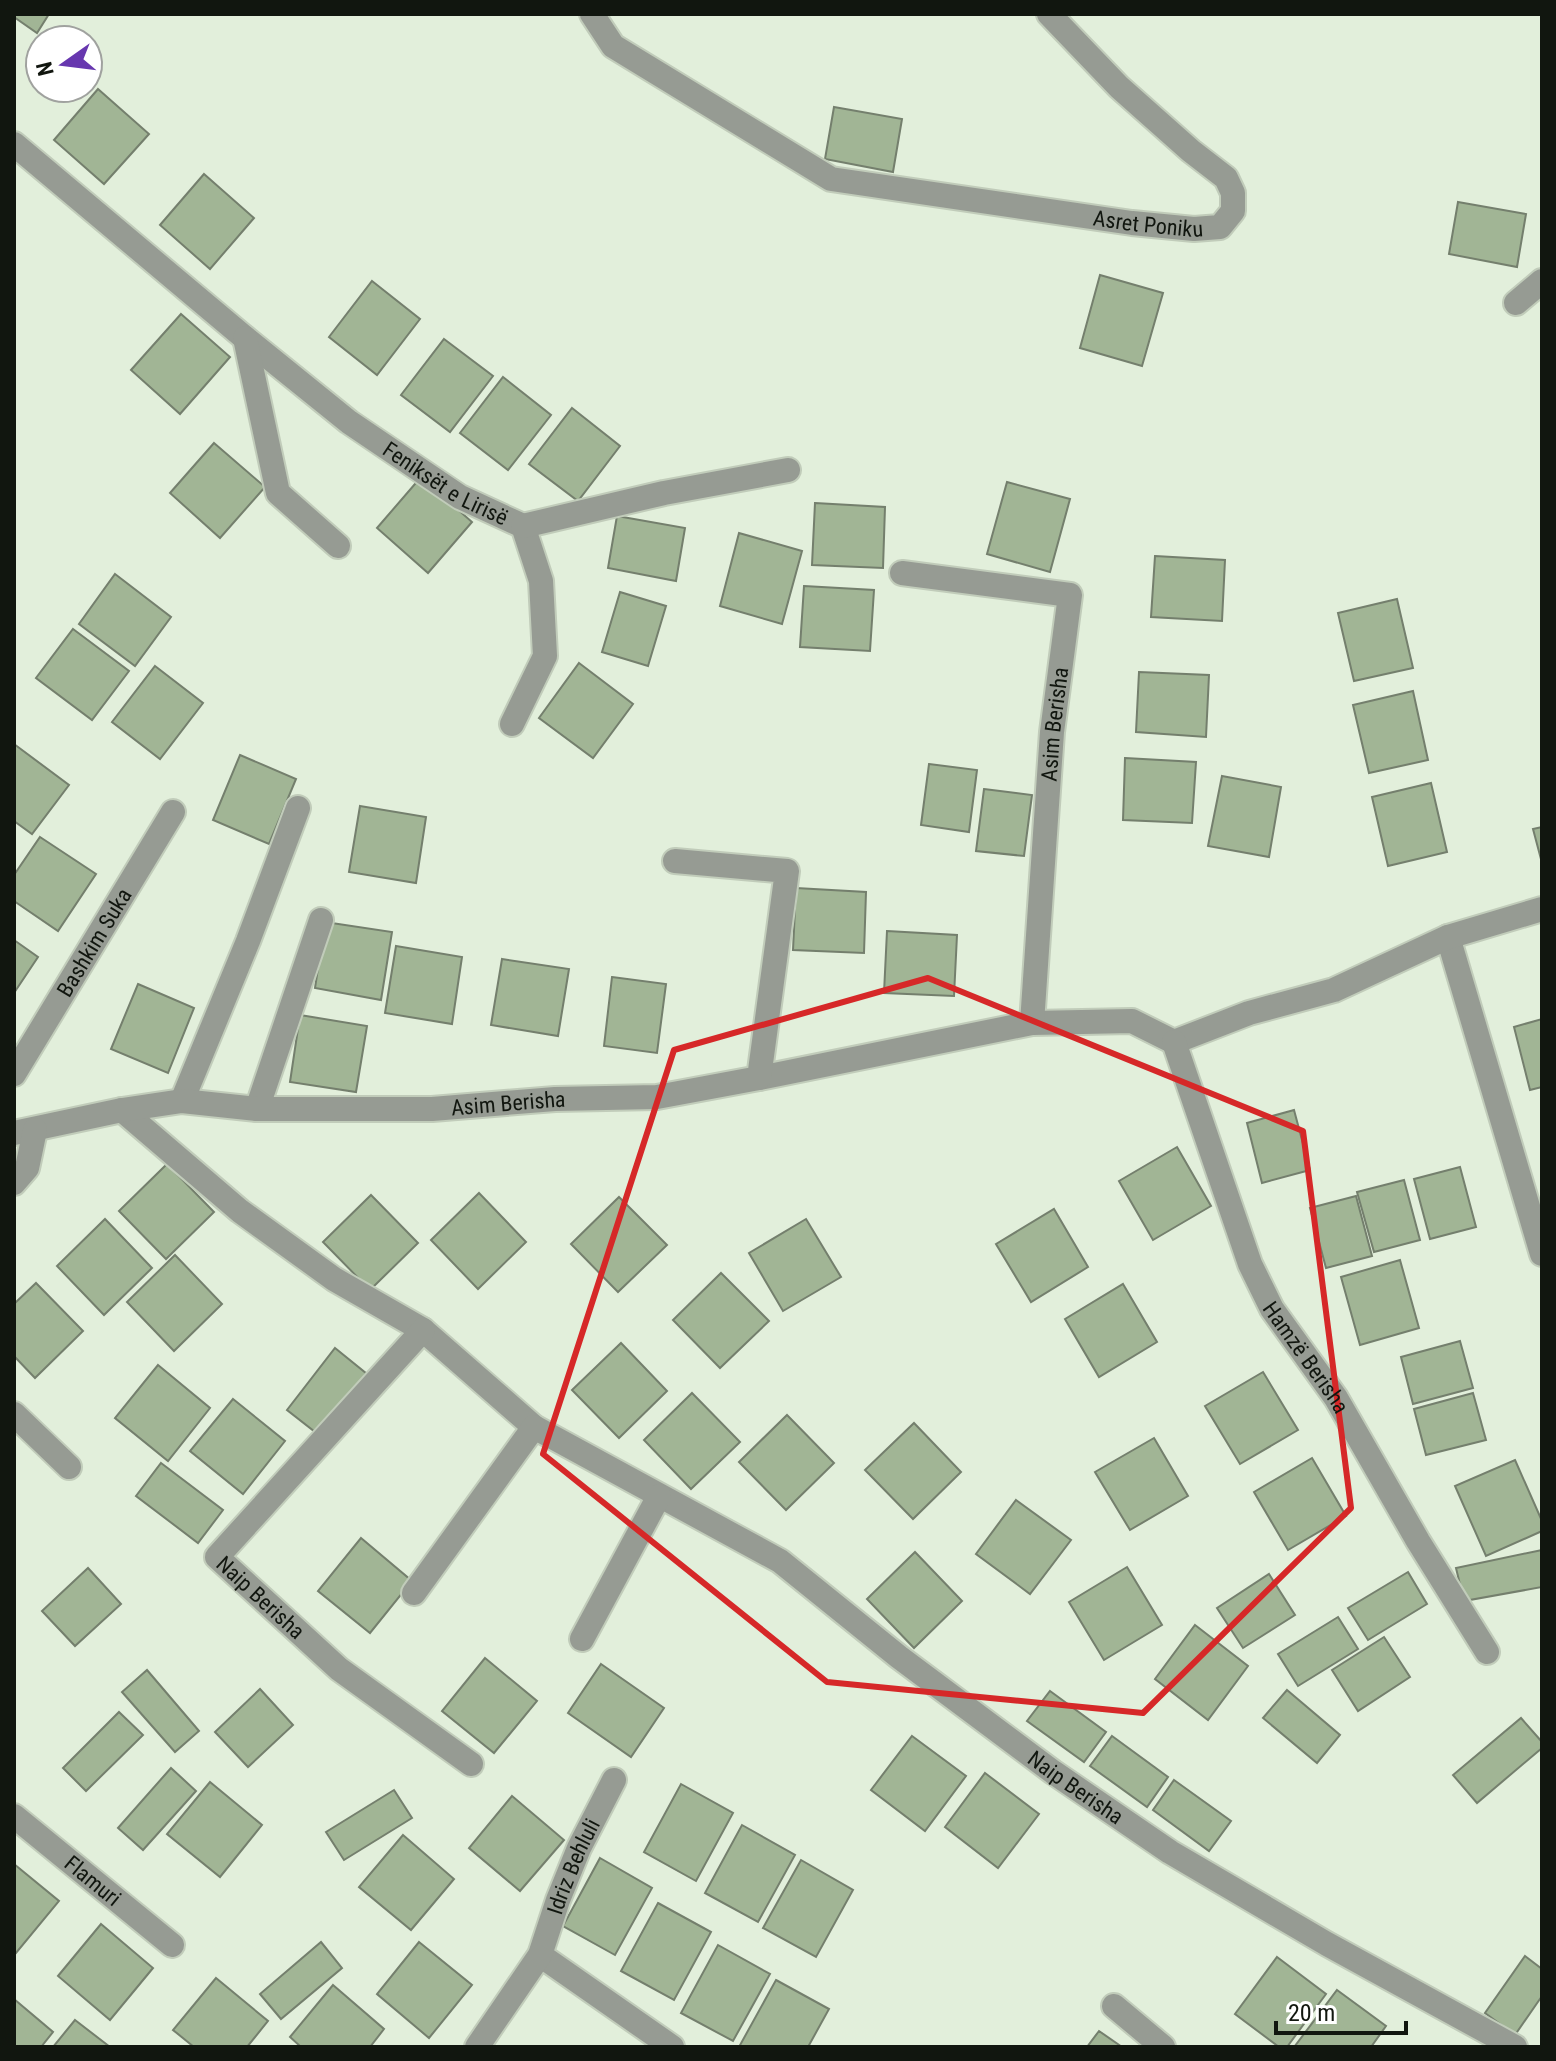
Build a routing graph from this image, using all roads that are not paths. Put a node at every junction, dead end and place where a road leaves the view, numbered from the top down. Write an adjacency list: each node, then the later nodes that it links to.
1 (592, 14): 2 (street, Asret Poniku)
2 (1049, 14)
3 (14, 144): 6 (street, Feniksët e Lirisë)
4 (1542, 281): 5 (street)
5 (1516, 303)
6 (245, 338): 8 (street, Feniksët e Lirisë); 9 (street)
7 (788, 470): 8 (street)
8 (523, 526): 11 (street, Feniksët e Lirisë)
9 (338, 546)
10 (902, 573): 18 (street, Asim Berisha)
11 (512, 724)
12 (298, 808): 22 (street)
13 (173, 812): 20 (street, Bashkim Suka)
14 (675, 861): 21 (street)
15 (1542, 909): 17 (street)
16 (321, 920): 23 (street)
17 (1448, 937): 19 (street); 27 (street)
18 (1032, 1023): 19 (street, Asim Berisha); 21 (street, Asim Berisha)
19 (1174, 1042): 35 (street, Hamzë Berisha)
20 (14, 1074)
21 (759, 1078): 23 (street, Asim Berisha)
22 (182, 1101): 23 (street, Asim Berisha); 24 (street, Asim Berisha)
23 (257, 1109)
24 (122, 1110): 25 (street, Asim Berisha); 28 (street, Naip Berisha)
25 (24, 1131): 26 (street)
26 (14, 1183)
27 (1542, 1254)
28 (423, 1330): 30 (street, Naip Berisha); 36 (street, Naip Berisha)
29 (14, 1414): 31 (street)
30 (534, 1427): 32 (street, Naip Berisha); 33 (street)
31 (69, 1467)
32 (659, 1496): 34 (street); 45 (street, Naip Berisha)
33 (414, 1593)
34 (582, 1639)
35 (1487, 1652)
36 (471, 1764)
37 (614, 1780): 40 (street, Idriz Behluli)
38 (14, 1816): 39 (street, Flamuri)
39 (172, 1945)
40 (540, 1955): 42 (street, Idriz Behluli); 43 (street)
41 (1114, 2006): 44 (street)
42 (477, 2047)
43 (672, 2047)
44 (1163, 2047)
45 (1515, 2047)

